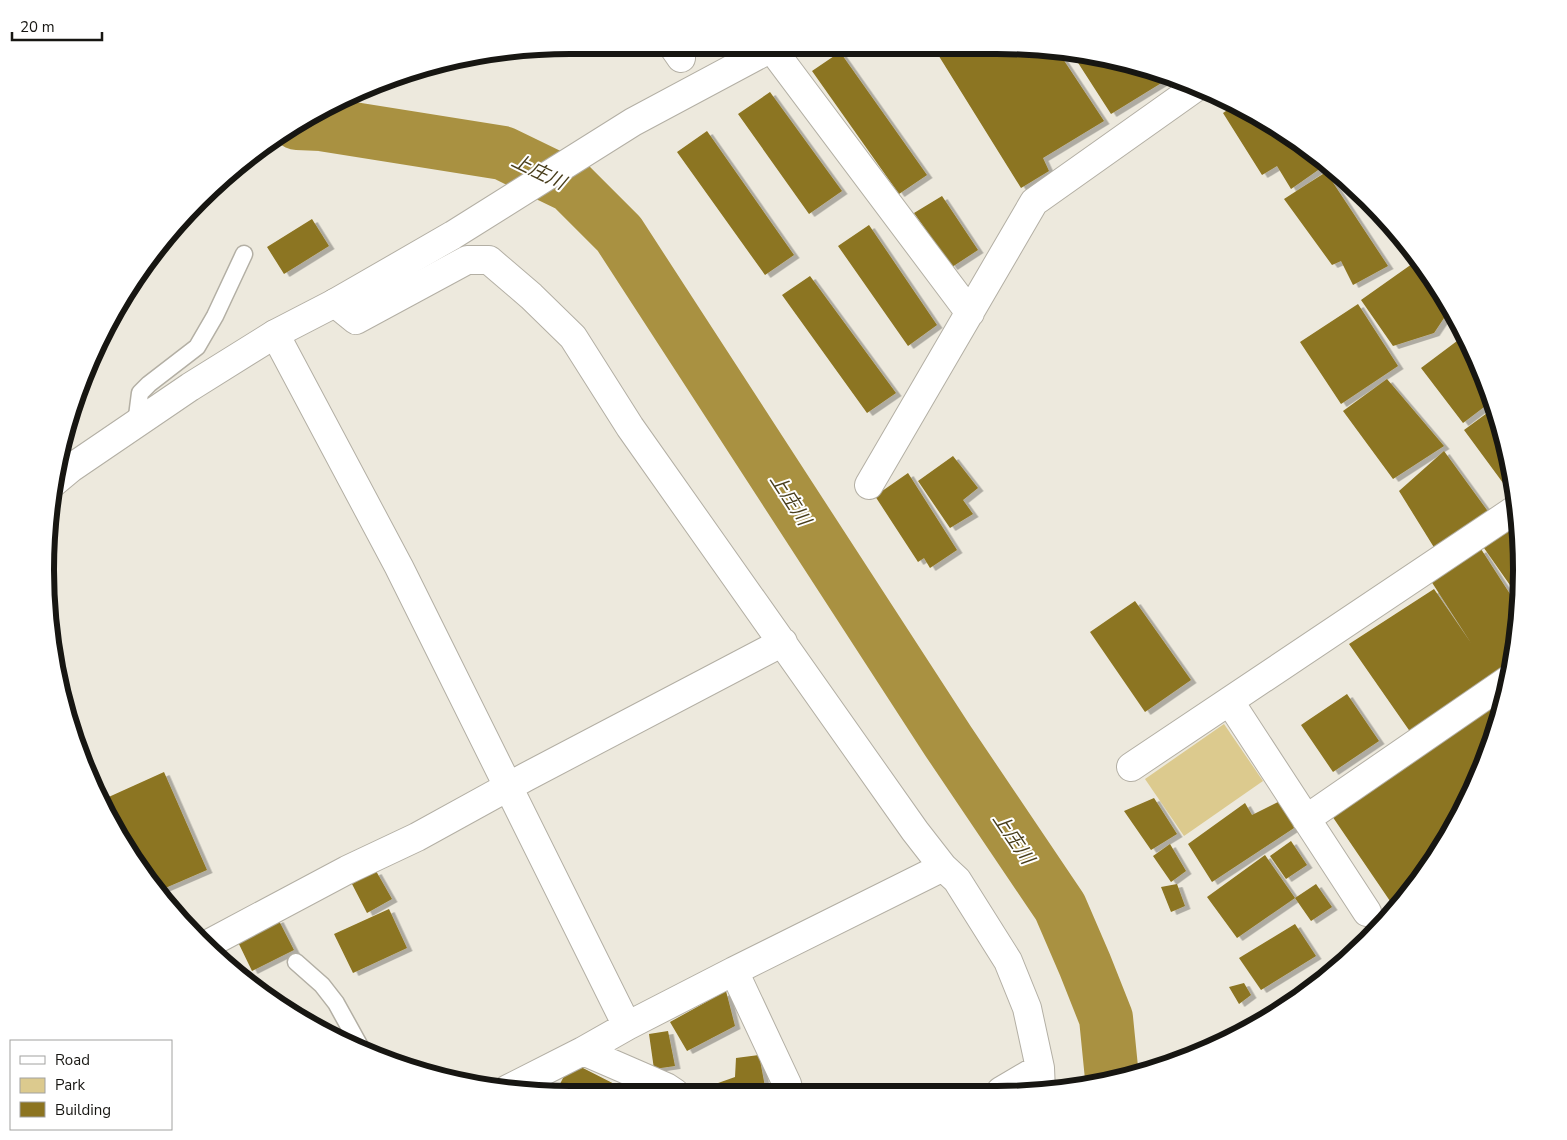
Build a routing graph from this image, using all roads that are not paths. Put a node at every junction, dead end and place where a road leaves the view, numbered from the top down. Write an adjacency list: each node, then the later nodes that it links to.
1 (757, 54): 5 (street)
2 (778, 54): 6 (street)
3 (1191, 92): 6 (street)
4 (244, 254): 8 (lane)
5 (335, 303): 7 (street); 12 (street)
6 (970, 313): 10 (street)
7 (275, 334): 8 (street); 16 (street)
8 (136, 424): 9 (street)
9 (65, 464)
10 (869, 485)
11 (1510, 513): 14 (street)
12 (783, 642): 16 (street); 18 (street)
13 (1500, 686): 17 (street)
14 (1230, 702): 15 (street); 17 (street)
15 (1131, 767)
16 (509, 786): 20 (street); 23 (street)
17 (1306, 819): 19 (street)
18 (943, 867): 22 (street); 26 (street)
19 (1367, 912)
20 (212, 942)
21 (296, 962): 24 (lane)
22 (734, 970): 23 (street); 30 (street)
23 (627, 1026): 25 (street)
24 (356, 1040)
25 (583, 1051): 27 (street); 29 (street)
26 (1040, 1080): 28 (street)
27 (519, 1083)
28 (1021, 1085)
29 (666, 1086)
30 (788, 1086)

